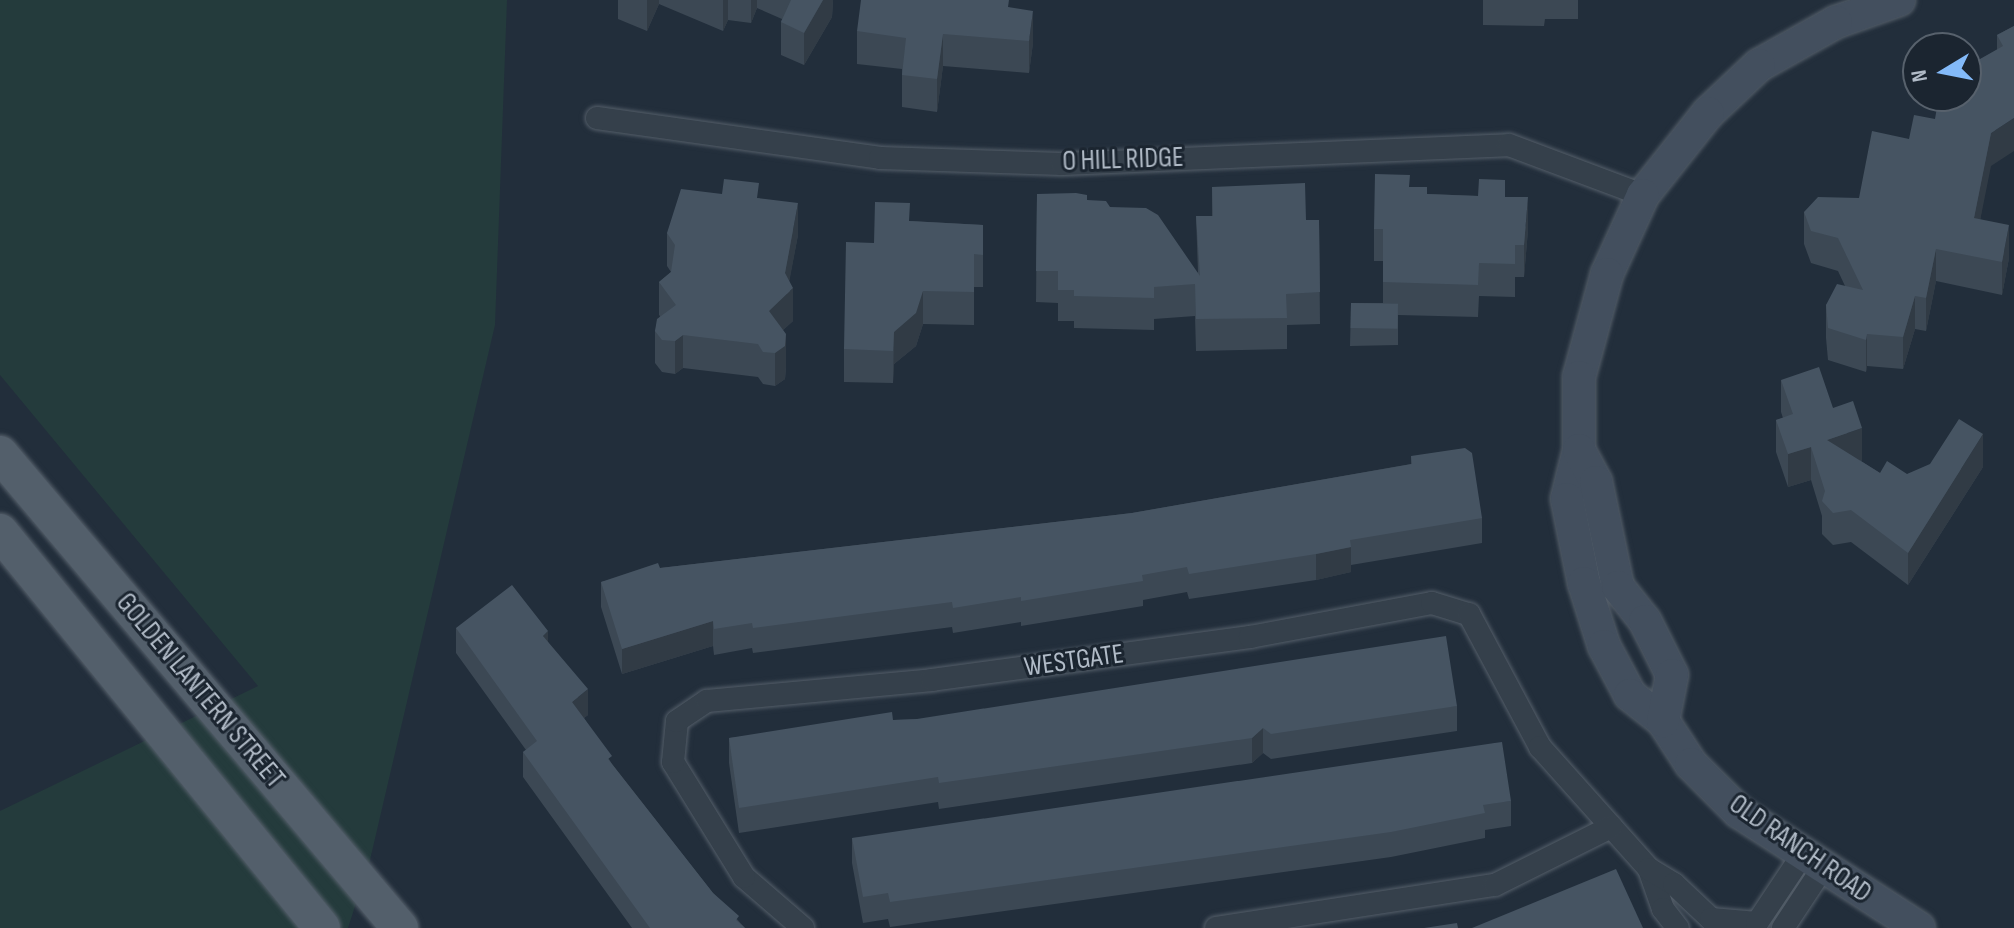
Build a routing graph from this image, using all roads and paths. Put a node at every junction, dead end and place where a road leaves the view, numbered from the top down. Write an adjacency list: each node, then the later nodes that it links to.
1 (1899, 0): 3 (street, OLD RANCH ROAD)
2 (597, 118): 3 (street, O HILL RIDGE)
3 (1643, 195): 4 (street, OLD RANCH ROAD)
4 (1579, 450): 7 (street, OLD RANCH ROAD); 7 (street, OLD RANCH ROAD)
5 (0, 454): 12 (main road, GOLDEN LANTERN STREET)
6 (0, 532): 11 (main road, GOLDEN LANTERN STREET)
7 (1663, 721): 9 (street, OLD RANCH ROAD)
8 (1611, 827): 10 (street, WESTGATE); 13 (street, WESTGATE); 14 (street)
9 (1812, 863): 10 (street, WESTGATE); 16 (street); 17 (street, OLD RANCH ROAD)
10 (1649, 869): 15 (street, WESTGATE)
11 (322, 928)
12 (400, 928)
13 (803, 928)
14 (1216, 928)
15 (1678, 928)
16 (1783, 928)
17 (1919, 928)

